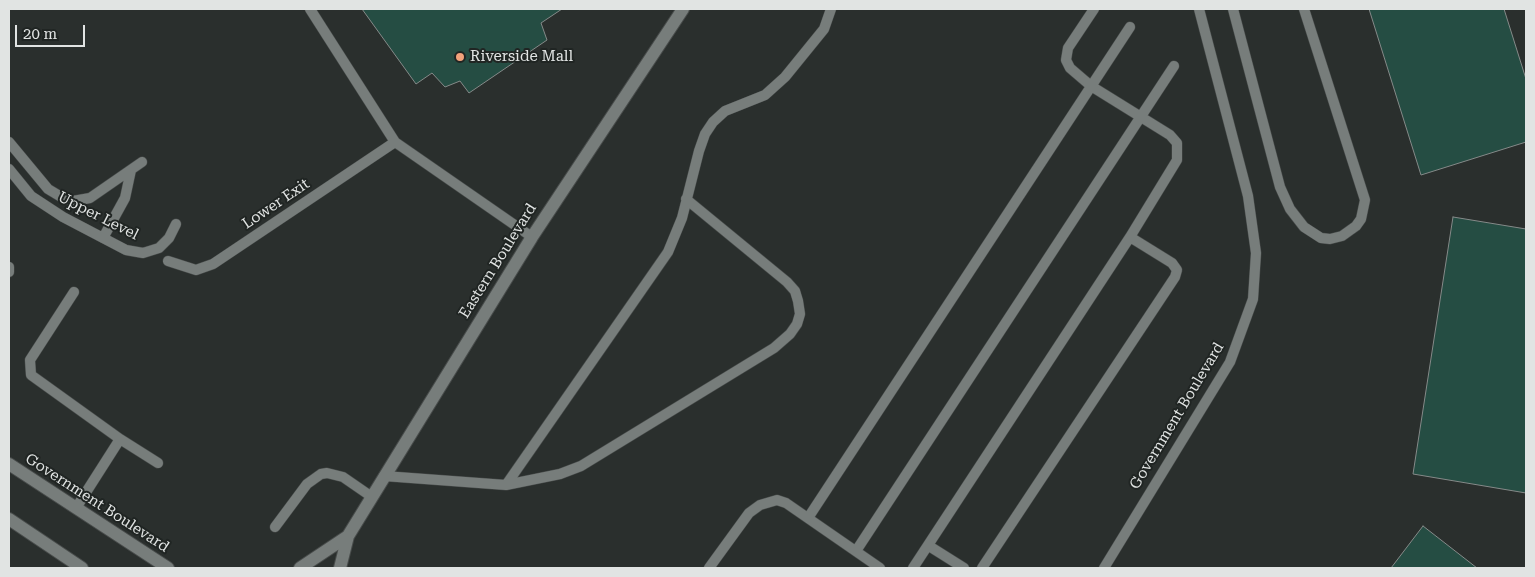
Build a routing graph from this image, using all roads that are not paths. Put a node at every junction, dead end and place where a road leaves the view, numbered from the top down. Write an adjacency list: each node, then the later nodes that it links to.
1 (310, 9): 13 (lane)
2 (684, 9): 19 (street, Eastern Boulevard)
3 (831, 9): 17 (lane)
4 (1094, 9): 10 (lane)
5 (1199, 9): 48 (lane, Government Boulevard)
6 (1233, 9): 7 (lane)
7 (1304, 9)
8 (1130, 27): 10 (lane)
9 (1174, 66): 11 (lane)
10 (1091, 86): 11 (lane); 33 (lane)
11 (1141, 116): 20 (lane); 38 (lane)
12 (9, 142): 16 (lane)
13 (395, 142): 19 (lane); 22 (lane, Lower Exit)
14 (142, 162): 16 (lane)
15 (9, 169): 21 (lane, Upper Level)
16 (131, 170): 21 (lane)
17 (686, 199): 30 (lane); 30 (lane)
18 (176, 224): 21 (lane, Upper Level)
19 (532, 237): 29 (street, Eastern Boulevard)
20 (1130, 237): 37 (lane); 47 (lane)
21 (103, 238)
22 (168, 261)
23 (9, 267): 24 (lane)
24 (9, 272)
25 (74, 292): 26 (lane)
26 (120, 439): 27 (lane); 32 (lane)
27 (158, 463)
28 (9, 464): 32 (street, Government Boulevard)
29 (384, 476): 30 (lane); 31 (street, Eastern Boulevard)
30 (506, 485)
31 (372, 497): 35 (lane); 36 (street, Eastern Boulevard)
32 (76, 508): 40 (street, Government Boulevard)
33 (808, 518): 38 (lane); 43 (lane)
34 (9, 519): 39 (street)
35 (275, 527)
36 (348, 536): 41 (street, Eastern Boulevard); 42 (street, Eastern Boulevard)
37 (929, 546): 45 (lane); 46 (lane)
38 (856, 551): 44 (lane)
39 (82, 568)
40 (168, 568)
41 (300, 568)
42 (340, 568)
43 (709, 568)
44 (880, 568)
45 (912, 568)
46 (964, 568)
47 (982, 568)
48 (1104, 568)

